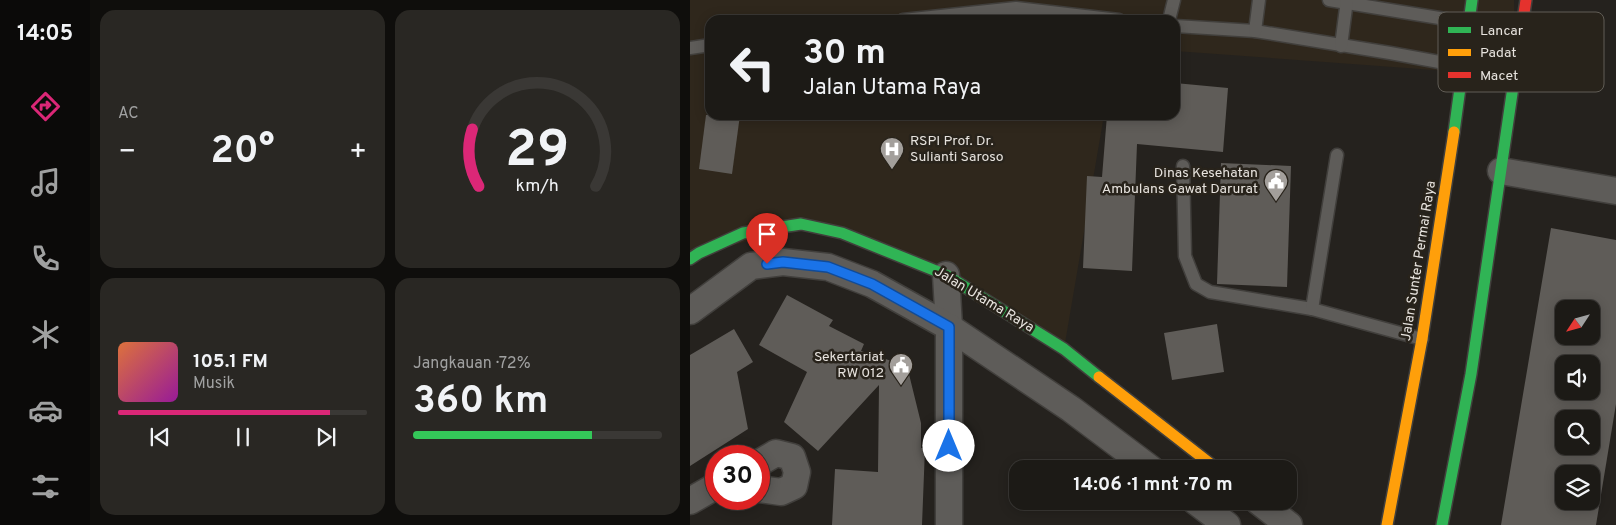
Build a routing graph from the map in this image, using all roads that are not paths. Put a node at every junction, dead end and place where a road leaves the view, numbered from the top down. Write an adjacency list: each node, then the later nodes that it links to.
1 (1174, 0): 7 (lane)
2 (1259, 0): 10 (lane)
3 (1329, 0): 4 (lane)
4 (1346, 1): 8 (lane); 12 (lane)
5 (950, 15): 6 (lane)
6 (1076, 15)
7 (1170, 15)
8 (1438, 17)
9 (1180, 26): 10 (lane)
10 (1255, 31): 12 (lane)
11 (705, 46): 13 (lane)
12 (1341, 46): 14 (lane)
13 (690, 48)
14 (1438, 62)
15 (1459, 92): 26 (street, Jalan Sunter Permai Raya)
16 (1513, 92): 19 (street)
17 (1337, 155): 23 (lane)
18 (1183, 166): 23 (lane)
19 (1501, 170): 20 (street); 39 (street)
20 (1616, 191)
21 (690, 259): 22 (street, Jalan Utama Raya)
22 (946, 275): 25 (street); 29 (street, Jalan Utama Raya)
23 (1312, 309): 26 (lane)
24 (690, 311): 25 (street)
25 (949, 327): 28 (street); 35 (street)
26 (1422, 339): 38 (street, Jalan Sunter Permai Raya)
27 (770, 457): 30 (street)
28 (1140, 460)
29 (1206, 460)
30 (770, 490)
31 (705, 492): 32 (street)
32 (690, 501)
33 (1207, 510): 36 (street)
34 (1270, 510): 37 (street)
35 (949, 525)
36 (1227, 525)
37 (1289, 525)
38 (1387, 525)
39 (1442, 525)

